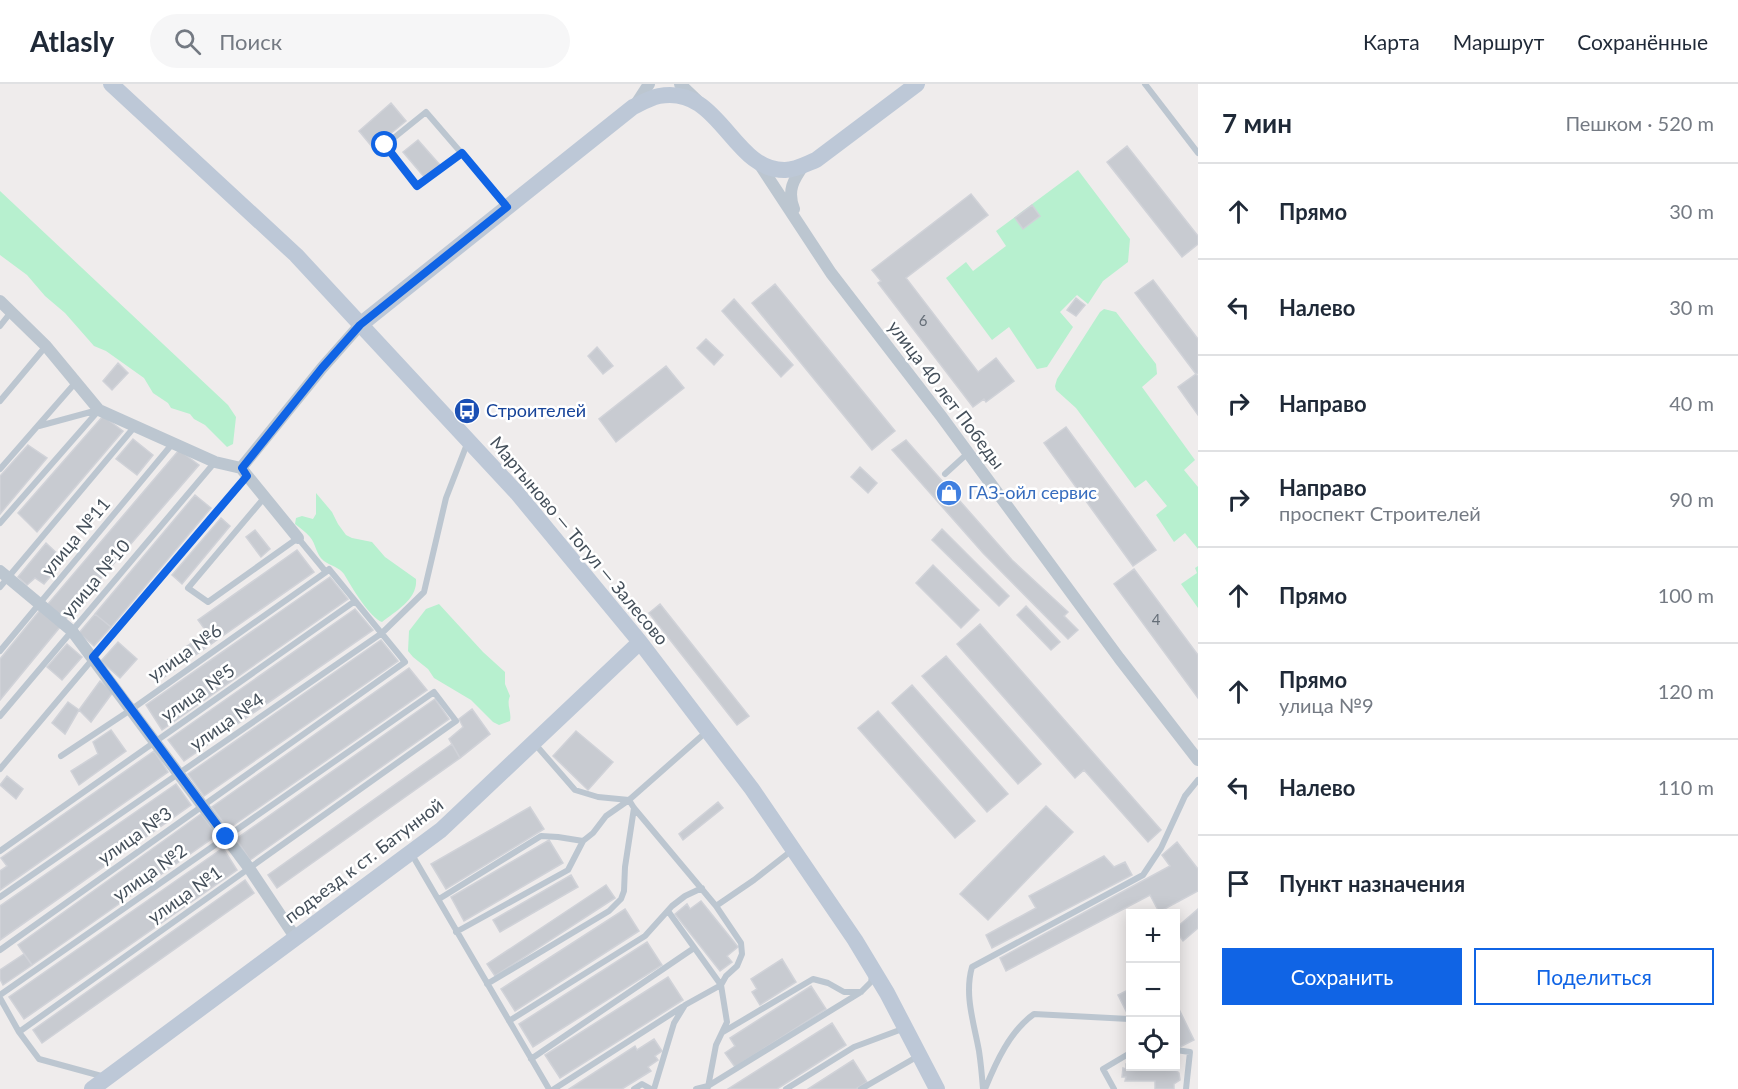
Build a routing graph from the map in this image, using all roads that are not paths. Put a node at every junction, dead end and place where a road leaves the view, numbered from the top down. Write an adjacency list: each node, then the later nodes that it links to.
1 (111, 84): 16 (street, Мартыново — Тогул — Залесово)
2 (648, 84): 7 (street)
3 (680, 84): 6 (street)
4 (917, 84): 11 (street)
5 (1145, 84): 9 (lane)
6 (700, 103): 7 (street); 10 (street)
7 (633, 107): 12 (street)
8 (462, 153): 8 (lane); 12 (lane)
9 (1198, 153)
10 (758, 162): 11 (street); 13 (street, улица 40 лет Победы)
11 (805, 164): 13 (street)
12 (507, 207): 16 (street)
13 (799, 224): 26 (street, улица 40 лет Победы)
14 (0, 301): 15 (street)
15 (12, 311): 17 (lane); 18 (street)
16 (360, 325): 24 (street, Мартыново — Тогул — Залесово); 29 (street)
17 (0, 326)
18 (46, 346): 19 (street); 20 (lane)
19 (76, 381): 21 (street); 23 (lane)
20 (0, 400)
21 (99, 410): 22 (street); 23 (lane); 32 (lane)
22 (136, 425): 25 (street); 35 (lane)
23 (38, 426): 28 (lane)
24 (468, 441): 39 (lane, улица №4); 40 (street, Мартыново — Тогул — Залесово)
25 (174, 443): 27 (street); 37 (lane, улица №11)
26 (968, 453): 30 (lane); 50 (street, улица 40 лет Победы)
27 (215, 462): 29 (street); 38 (lane, улица №10)
28 (0, 469)
29 (244, 472): 31 (street); 42 (lane)
30 (945, 474)
31 (265, 497): 33 (street); 33 (lane)
32 (0, 523)
33 (298, 538): 34 (lane)
34 (326, 572): 36 (lane); 44 (lane, улица №6)
35 (3, 578): 37 (street)
36 (355, 601): 39 (lane); 47 (lane, улица №5)
37 (39, 605): 38 (street); 41 (lane, улица №11)
38 (72, 631): 42 (street); 45 (lane, улица №10)
39 (382, 633): 52 (lane, улица №4); 55 (lane, улица №3)
40 (640, 642): 46 (street, Мартыново — Тогул — Залесово); 48 (street, подъезд к ст. Батунной)
41 (0, 651)
42 (93, 657): 44 (street); 51 (lane)
43 (434, 692): 57 (lane, улица №2); 62 (lane, улица №1)
44 (132, 709): 47 (street); 49 (lane, улица №6)
45 (0, 716)
46 (708, 730): 54 (lane); 59 (street, Мартыново — Тогул — Залесово)
47 (156, 742): 52 (street); 60 (lane, улица №5)
48 (533, 742): 54 (lane); 61 (street, подъезд к ст. Батунной)
49 (62, 756)
50 (1198, 760)
51 (0, 769)
52 (179, 773): 55 (street); 64 (lane, улица №4)
53 (1198, 780): 98 (lane)
54 (629, 800): 56 (lane); 58 (lane)
55 (203, 806): 57 (street); 71 (lane, улица №3)
56 (634, 808): 63 (lane); 73 (lane)
57 (226, 837): 62 (street); 76 (lane, улица №2)
58 (582, 842): 65 (lane); 68 (lane)
59 (794, 848): 66 (lane); 72 (street, Мартыново — Тогул — Залесово)
60 (0, 851)
61 (411, 853): 65 (lane); 69 (street, подъезд к ст. Батунной)
62 (249, 868): 69 (street); 81 (lane, улица №1)
63 (702, 888): 66 (lane); 67 (lane)
64 (0, 897)
65 (439, 899): 68 (lane)
66 (716, 906): 74 (lane)
67 (668, 911): 70 (lane); 79 (lane)
68 (456, 932): 73 (lane)
69 (295, 937): 87 (street, подъезд к ст. Батунной)
70 (694, 948): 74 (lane); 86 (lane)
71 (0, 950)
72 (873, 970): 75 (lane); 80 (street, Мартыново — Тогул — Залесово)
73 (487, 984): 79 (lane)
74 (721, 985): 77 (lane); 82 (lane)
75 (861, 992): 82 (lane); 88 (lane)
76 (0, 997): 81 (lane)
77 (685, 1005): 91 (lane); 93 (lane)
78 (1126, 1020): 98 (lane)
79 (509, 1021): 86 (lane)
80 (906, 1028): 84 (street, Мартыново — Тогул — Залесово); 95 (lane)
81 (19, 1032): 87 (lane)
82 (723, 1032): 88 (lane)
83 (1180, 1051): 100 (lane)
84 (920, 1055): 96 (lane); 97 (street, Мартыново — Тогул — Залесово)
85 (1126, 1056): 99 (lane)
86 (531, 1059): 90 (lane)
87 (108, 1078): 89 (street, подъезд к ст. Батунной)
88 (707, 1088): 94 (lane)
89 (93, 1089)
90 (549, 1089)
91 (554, 1089)
92 (634, 1089): 93 (lane)
93 (652, 1089)
94 (696, 1089)
95 (786, 1089)
96 (861, 1089)
97 (937, 1089)
98 (984, 1089)
99 (1114, 1089)
100 (1186, 1089)

